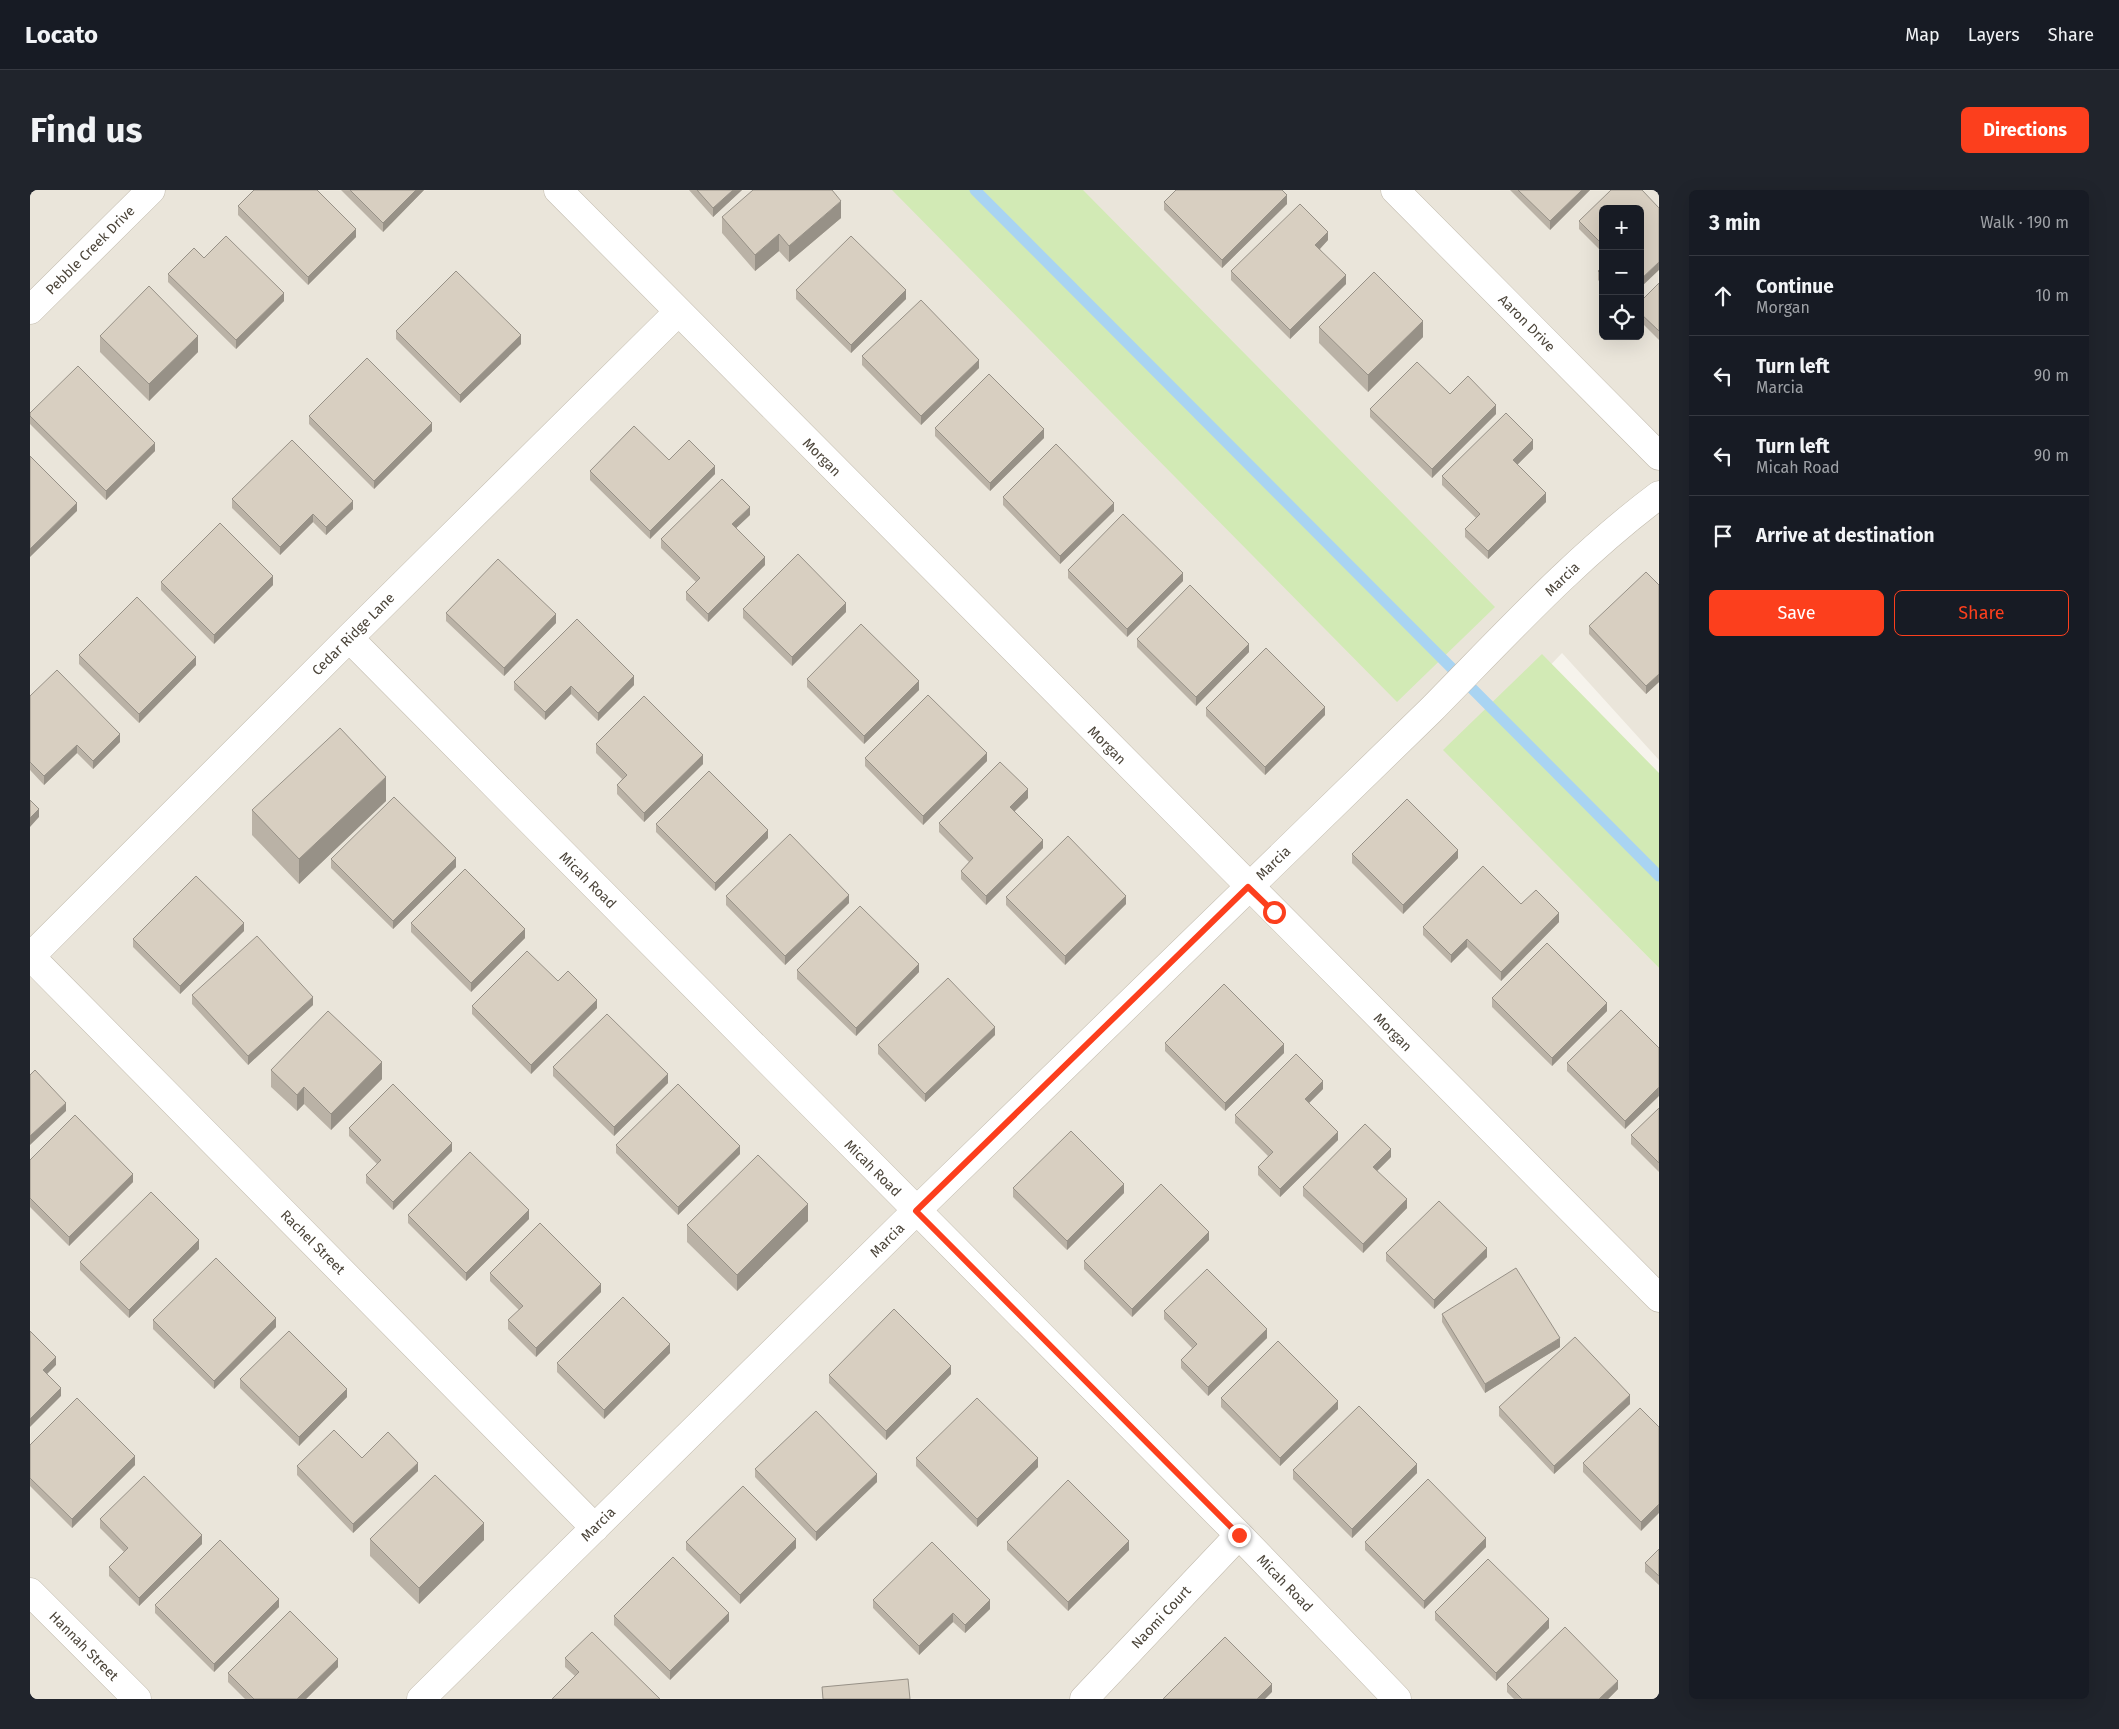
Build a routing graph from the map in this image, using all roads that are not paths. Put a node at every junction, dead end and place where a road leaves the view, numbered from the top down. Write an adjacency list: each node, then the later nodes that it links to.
1 (151, 190): 4 (street, Pebble Creek Drive)
2 (558, 190): 5 (street, Morgan)
3 (1395, 190): 6 (street, Aaron Drive)
4 (30, 310)
5 (678, 312): 8 (street, Cedar Ridge Lane); 9 (street, Morgan)
6 (1659, 456)
7 (1659, 494): 9 (street, Marcia)
8 (349, 638): 10 (street, Cedar Ridge Lane); 11 (street, Micah Road)
9 (1248, 887): 11 (street, Marcia); 12 (street, Morgan)
10 (30, 957): 13 (street, Rachel Street)
11 (916, 1211): 13 (street, Marcia); 14 (street, Micah Road)
12 (1659, 1298)
13 (595, 1528): 16 (street, Marcia)
14 (1239, 1535): 18 (street, Naomi Court); 19 (street, Micah Road)
15 (30, 1592): 17 (street, Hannah Street)
16 (433, 1695)
17 (137, 1699)
18 (1084, 1699)
19 (1397, 1699)

